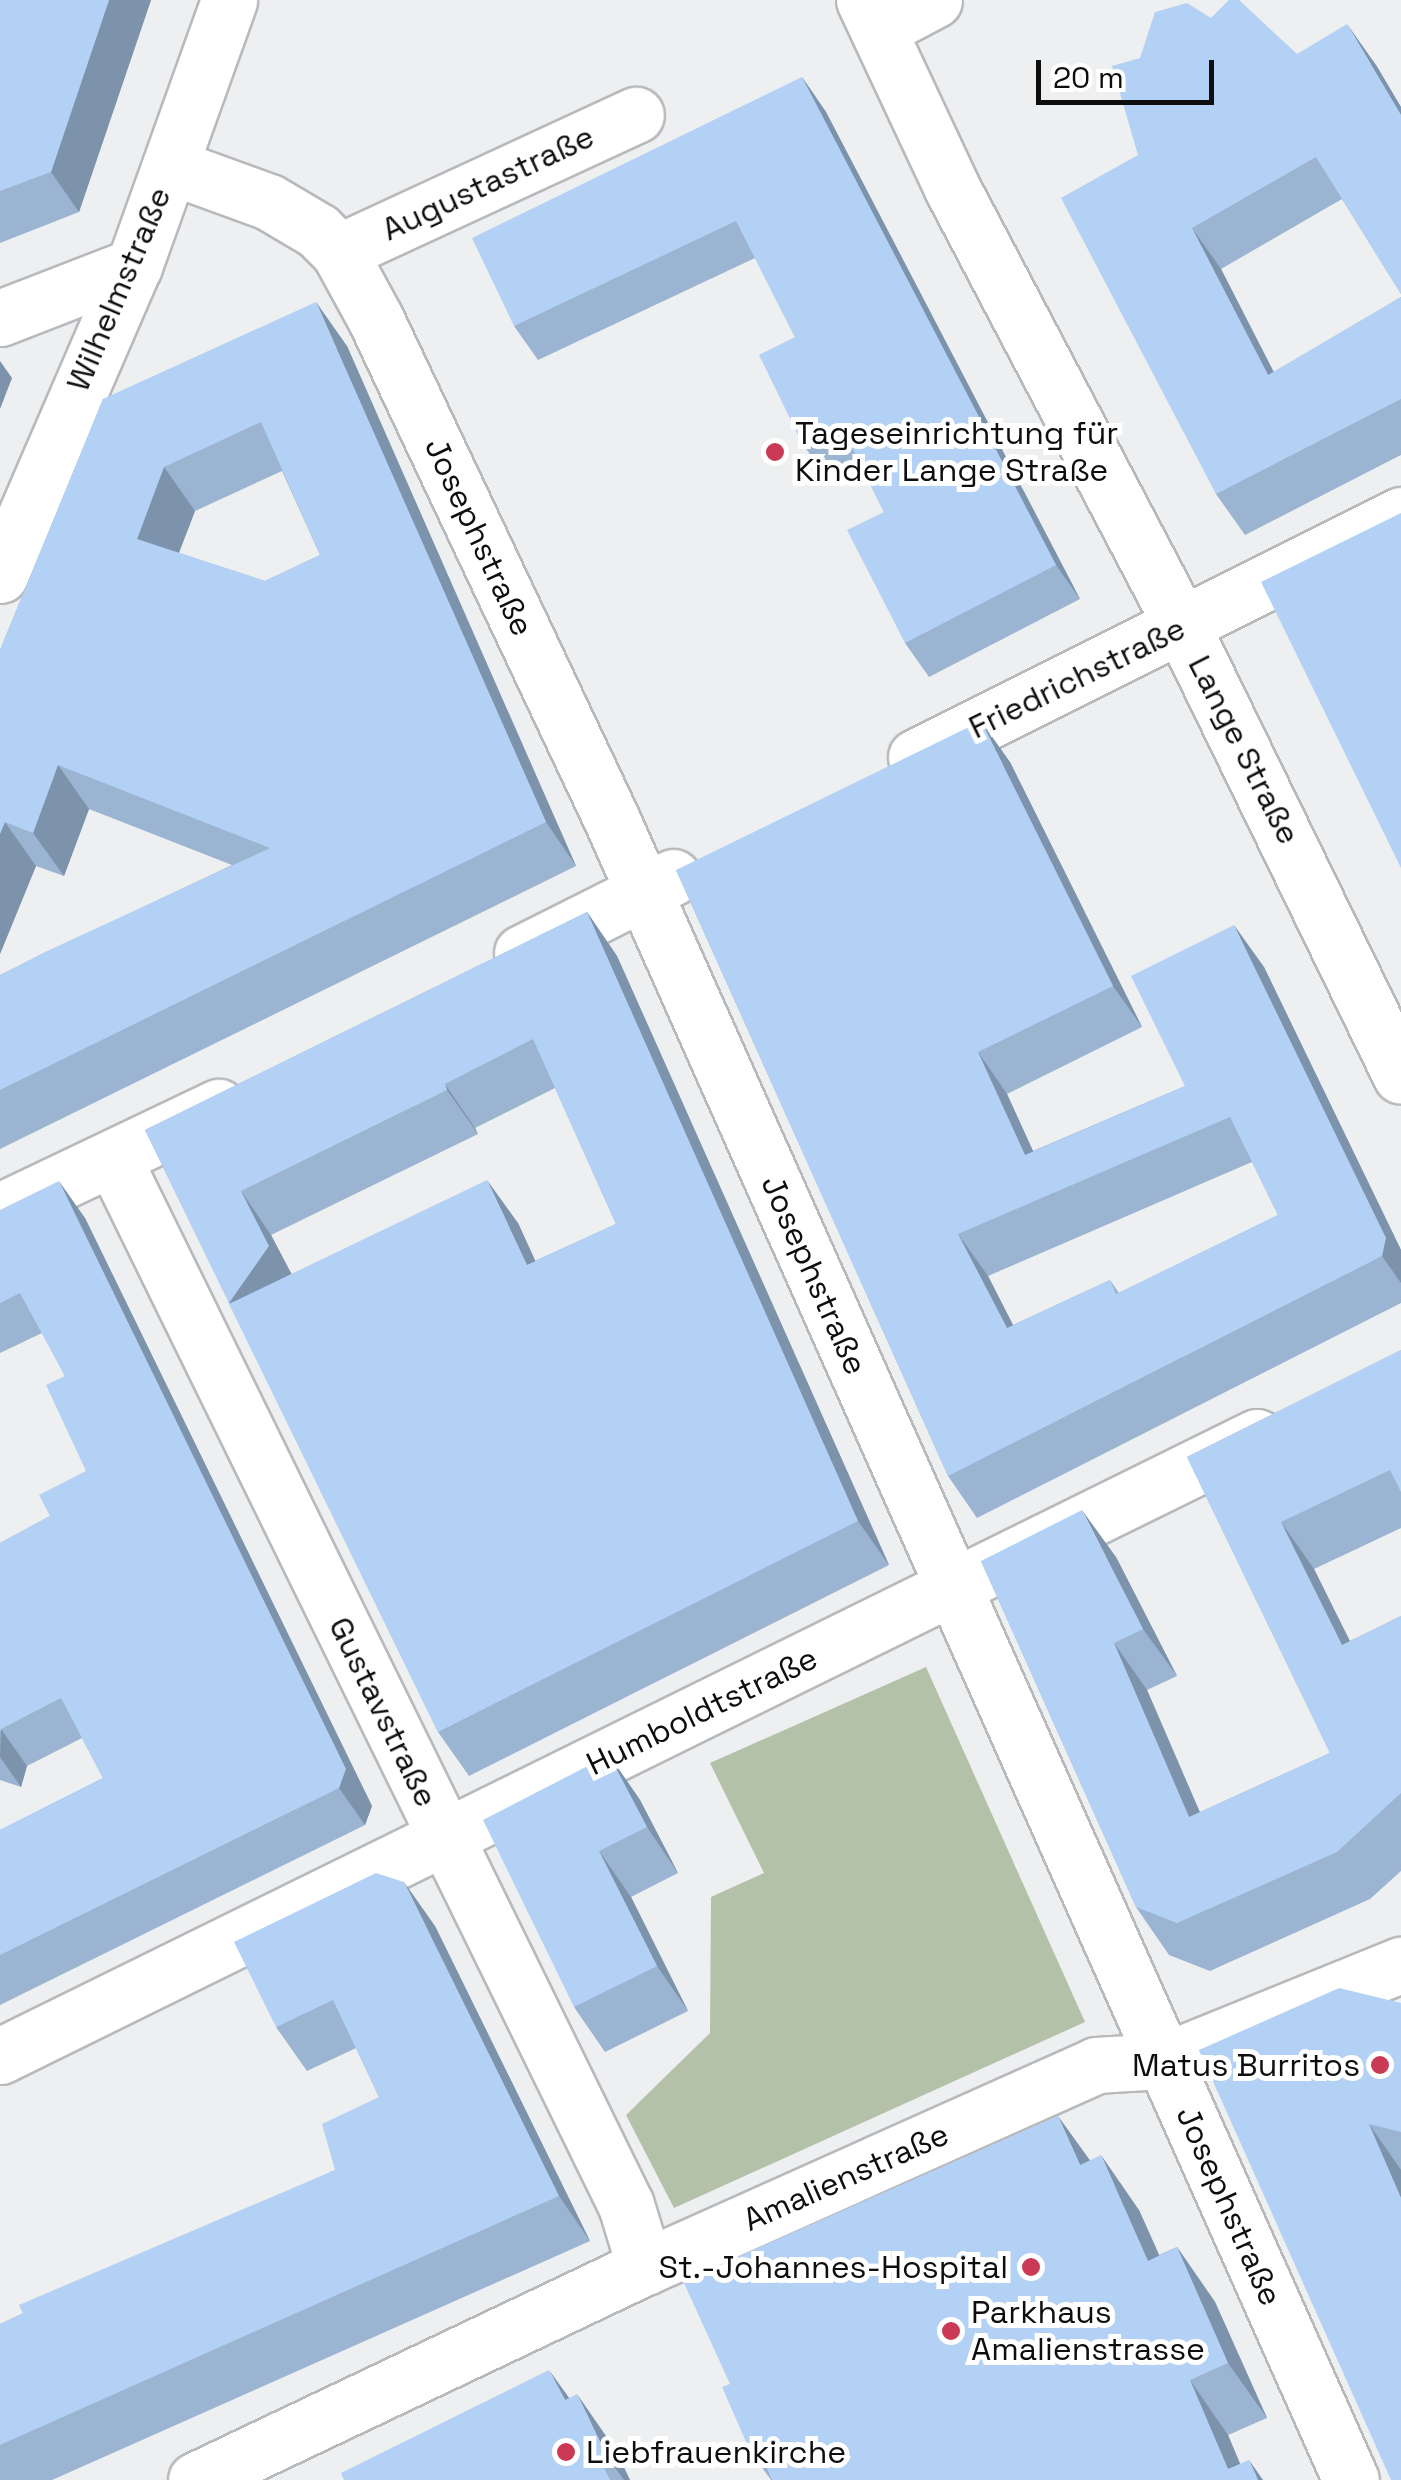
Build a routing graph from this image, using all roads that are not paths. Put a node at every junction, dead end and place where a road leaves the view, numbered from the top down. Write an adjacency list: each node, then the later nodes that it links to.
1 (230, 0): 5 (street, Wilhelmstraße)
2 (934, 0): 3 (street)
3 (872, 14): 11 (street, Lange Straße)
4 (636, 115): 6 (street, Augustastraße)
5 (170, 166): 6 (street, Josephstraße); 7 (street, Wilhelmstraße)
6 (339, 252): 14 (street, Josephstraße)
7 (134, 266): 8 (street); 10 (street, Wilhelmstraße)
8 (0, 318)
9 (1401, 515): 11 (street, Friedrichstraße)
10 (0, 575)
11 (1182, 626): 12 (street, Friedrichstraße); 16 (street, Lange Straße)
12 (868, 781)
13 (711, 858): 14 (street)
14 (642, 892): 15 (street); 21 (street, Josephstraße)
15 (483, 972)
16 (1401, 1076)
17 (272, 1080): 18 (street)
18 (114, 1160): 19 (street); 22 (street, Gustavstraße)
19 (0, 1212)
20 (1301, 1414): 21 (street, Humboldtstraße)
21 (955, 1589): 22 (street, Humboldtstraße); 25 (street, Josephstraße)
22 (444, 1836): 24 (street, Humboldtstraße); 26 (street, Gustavstraße)
23 (1388, 1982): 25 (street, Amalienstraße)
24 (0, 2056)
25 (1164, 2060): 26 (street, Amalienstraße); 28 (street, Josephstraße)
26 (644, 2267): 27 (street, Amalienstraße)
27 (196, 2480)
28 (1351, 2480)

